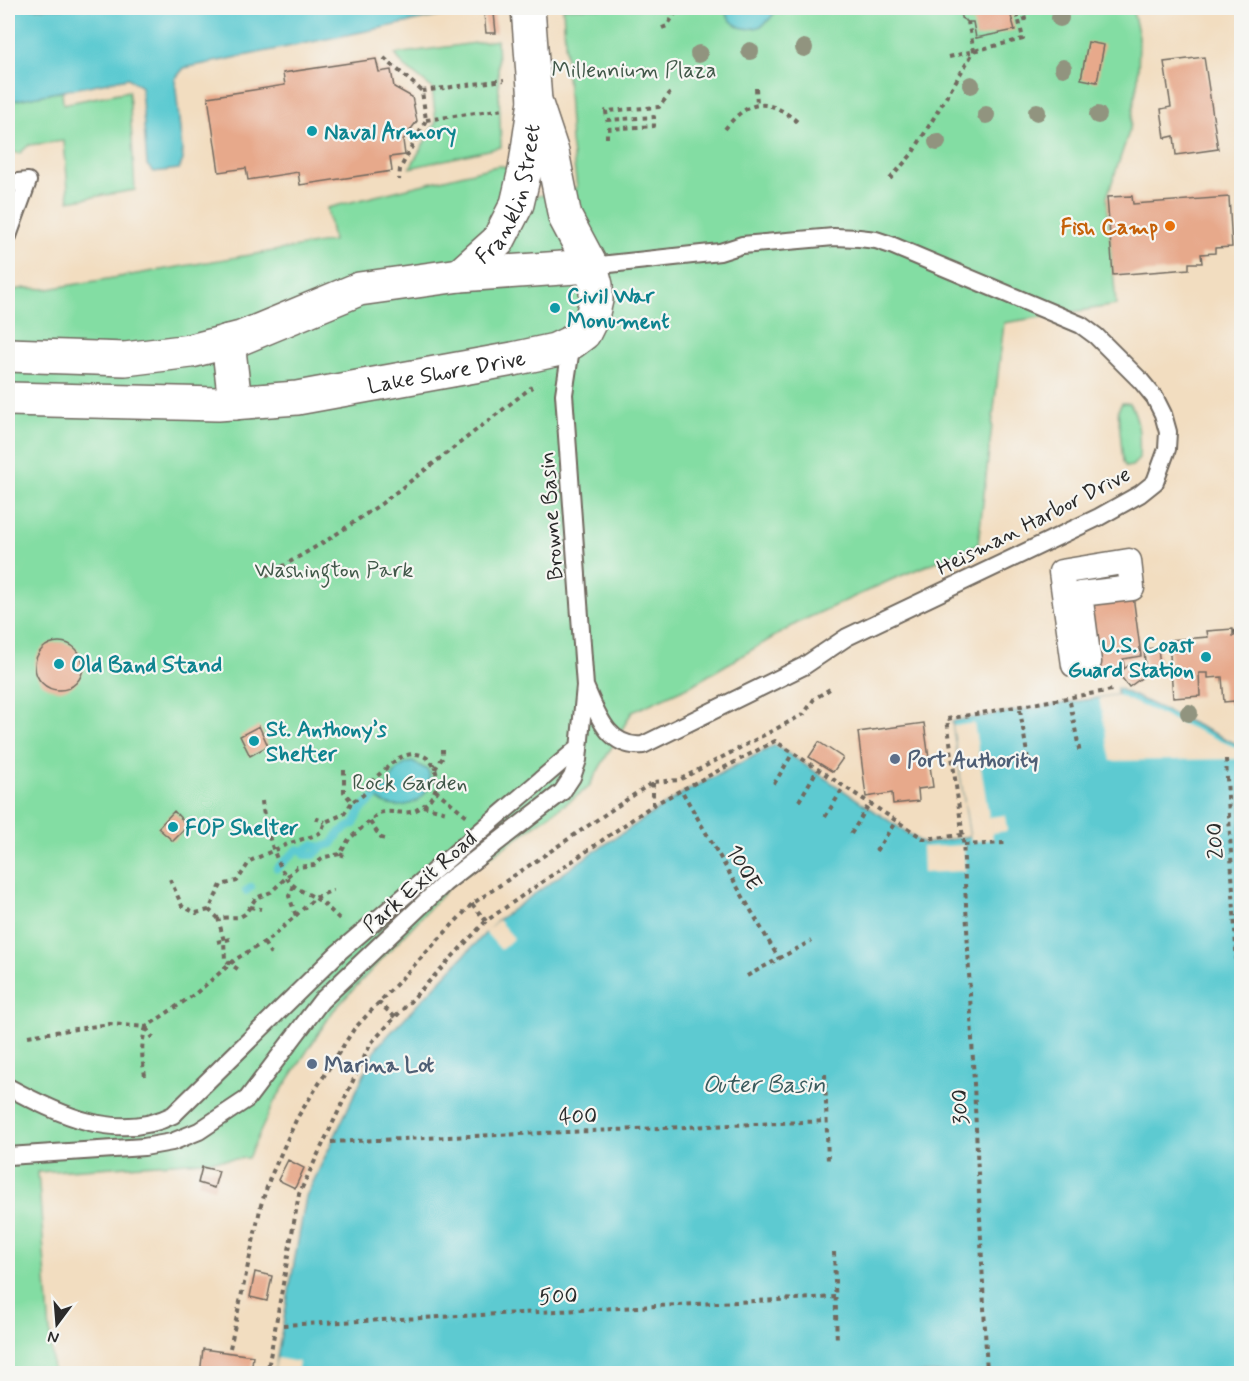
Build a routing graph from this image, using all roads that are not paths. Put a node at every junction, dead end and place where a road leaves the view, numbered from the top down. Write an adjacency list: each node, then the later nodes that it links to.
1 (529, 16): 2 (street, Franklin Street)
2 (520, 105): 5 (street, Franklin Street); 6 (street, Franklin Street)
3 (8, 183): 4 (lane)
4 (8, 236)
5 (591, 266): 6 (street); 8 (street, Lake Shore Drive); 13 (lane, Heisman Harbor Drive)
6 (460, 274): 7 (street)
7 (228, 341): 9 (street); 11 (street)
8 (572, 342): 11 (street, Lake Shore Drive); 13 (lane, Browne Basin)
9 (8, 356)
10 (8, 399): 11 (street, Lake Shore Drive)
11 (235, 403)
12 (1132, 588): 12 (street)
13 (585, 686): 14 (lane, Park Exit Road)
14 (579, 747): 15 (lane); 16 (lane, Park Exit Road)
15 (8, 1087)
16 (8, 1156)

